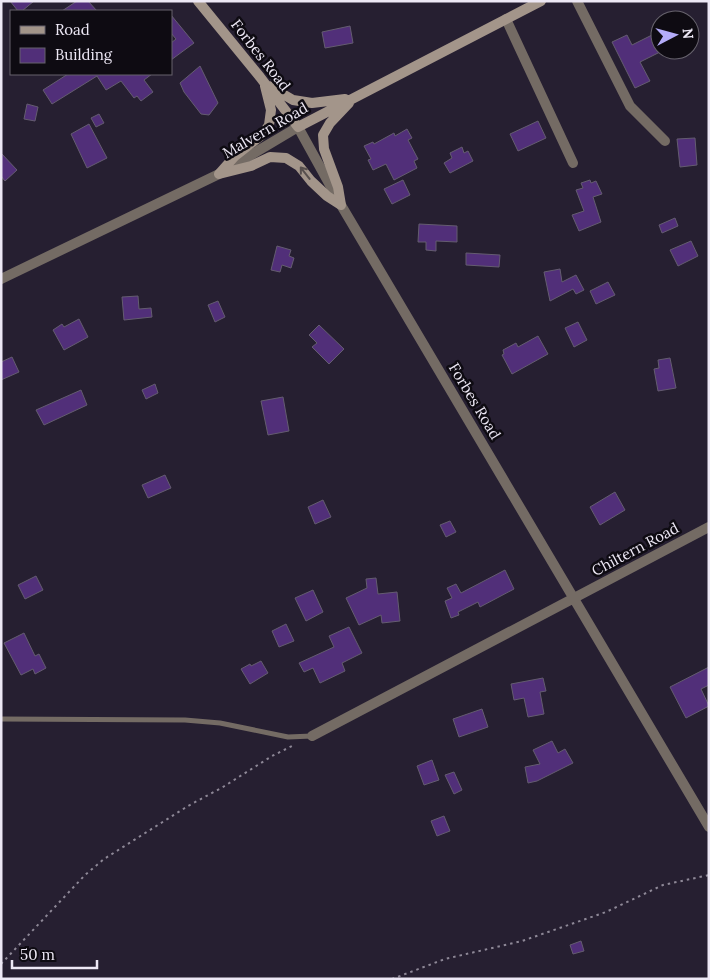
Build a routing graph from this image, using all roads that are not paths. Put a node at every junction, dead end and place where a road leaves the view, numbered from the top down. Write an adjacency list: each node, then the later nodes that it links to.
1 (198, 1): 5 (main road, Forbes Road)
2 (541, 1): 4 (main road, Malvern Road)
3 (577, 1): 8 (street)
4 (506, 19): 6 (main road, Malvern Road); 9 (street)
5 (264, 83): 6 (main road); 7 (main road, Forbes Road); 10 (main road)
6 (355, 97): 7 (main road, Malvern Road); 11 (main road)
7 (298, 127): 10 (street, Malvern Road); 11 (street, Forbes Road)
8 (665, 141)
9 (573, 163)
10 (219, 174): 11 (main road, one-way to 10); 12 (street, Malvern Road)
11 (341, 205): 14 (street, Forbes Road)
12 (1, 279)
13 (709, 526): 14 (street, Chiltern Road)
14 (574, 598): 16 (street, Chiltern Road); 17 (street, Forbes Road)
15 (1, 719): 16 (lane)
16 (312, 736)
17 (709, 827)

